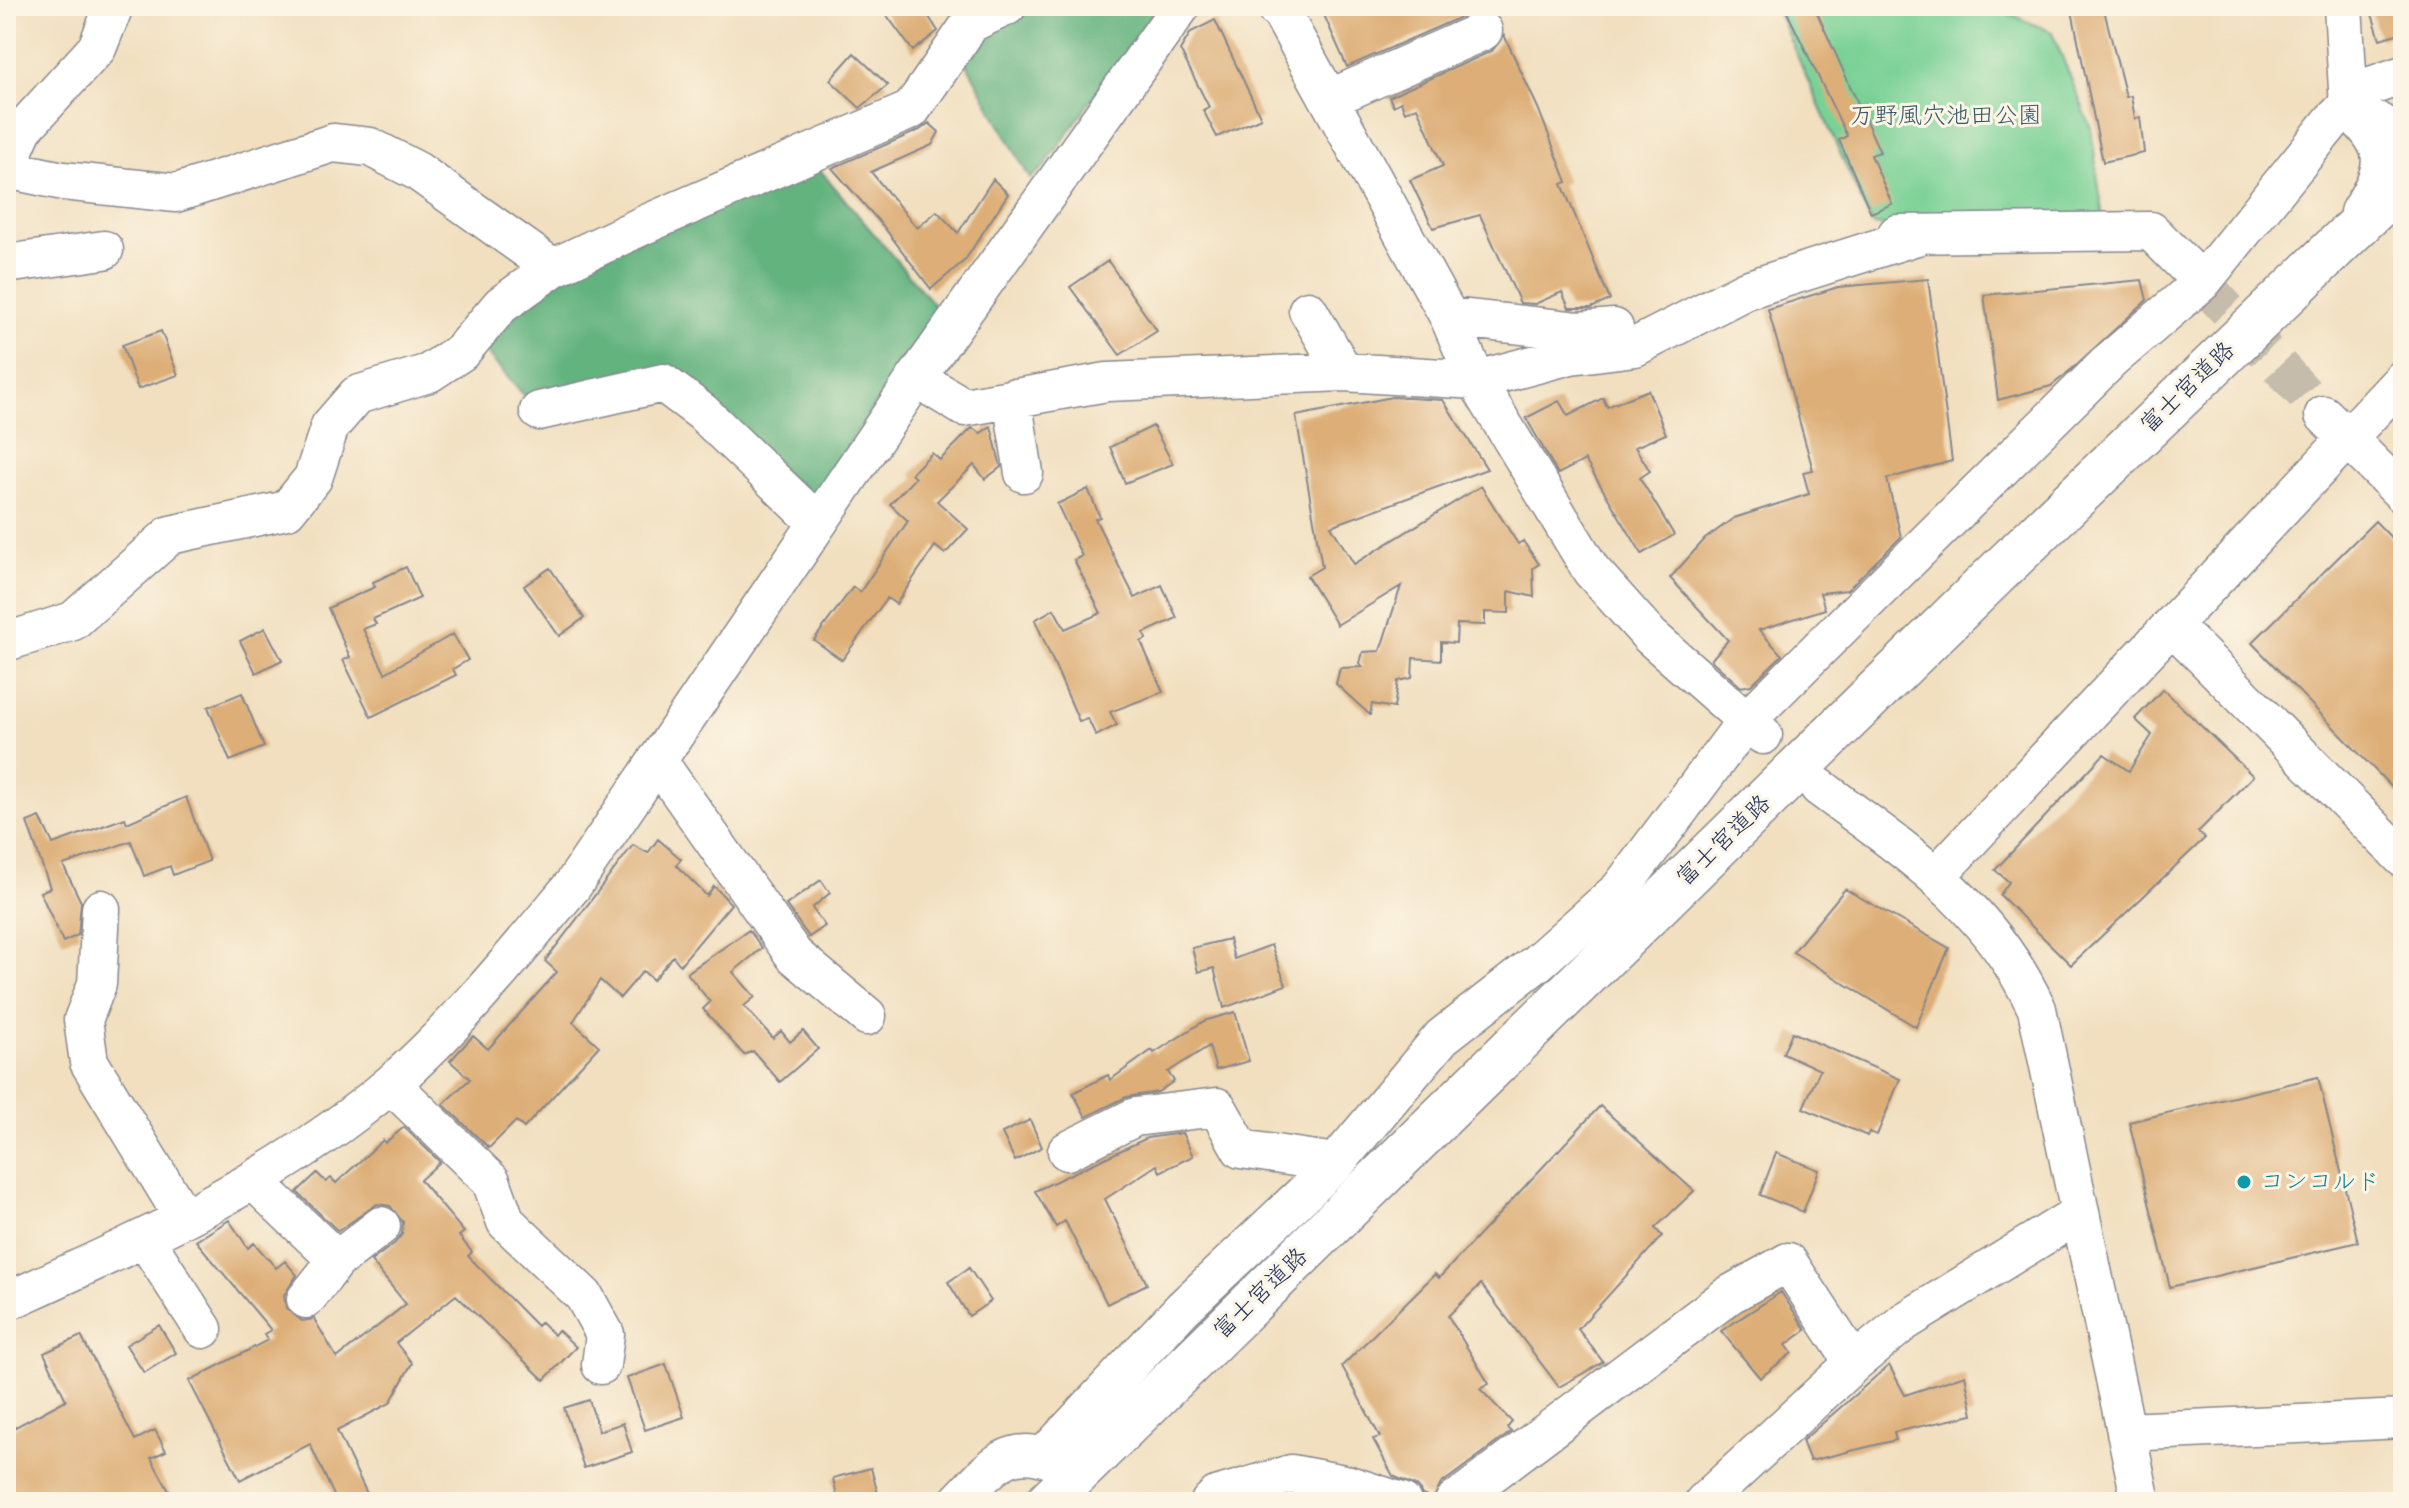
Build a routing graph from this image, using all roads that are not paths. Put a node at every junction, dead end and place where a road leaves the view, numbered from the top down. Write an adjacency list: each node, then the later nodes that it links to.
1 (114, 6): 11 (street)
2 (1007, 6): 17 (street)
3 (1181, 6): 22 (street)
4 (1274, 6): 8 (street)
5 (2343, 6): 9 (street)
6 (1483, 31): 8 (street)
7 (2403, 75): 9 (street)
8 (1329, 99): 20 (street)
9 (2349, 106): 10 (street); 13 (highway); 18 (street)
10 (2403, 131)
11 (6, 168): 17 (street)
12 (2403, 182): 13 (highway, 富士宮道路)
13 (2350, 232): 57 (highway, 富士宮道路)
14 (1923, 234): 18 (street); 20 (street); 24 (street)
15 (104, 250): 16 (street)
16 (6, 264)
17 (553, 268): 32 (street)
18 (2202, 282): 33 (street)
19 (1308, 310): 21 (street)
20 (1449, 317): 24 (street)
21 (1344, 372): 24 (street); 25 (street)
22 (916, 378): 25 (street); 30 (street)
23 (2403, 379): 27 (street)
24 (1476, 380): 33 (street)
25 (1012, 398): 28 (street)
26 (539, 411): 30 (street)
27 (2336, 427): 29 (street); 31 (street)
28 (1024, 473)
29 (2403, 494)
30 (817, 522): 34 (street)
31 (2172, 625): 36 (street); 37 (street)
32 (6, 642)
33 (1754, 728): 42 (street)
34 (657, 760): 39 (street); 40 (street)
35 (1819, 787): 37 (street)
36 (2403, 858)
37 (1937, 875): 44 (street)
38 (101, 909): 45 (street)
39 (867, 1016)
40 (391, 1084): 43 (street); 53 (street)
41 (1067, 1151): 42 (street)
42 (1336, 1163): 56 (street)
43 (254, 1181): 45 (street); 48 (street)
44 (2080, 1213): 52 (street); 55 (street)
45 (184, 1218): 47 (street)
46 (381, 1226): 48 (street)
47 (145, 1239): 50 (street); 51 (street)
48 (337, 1260): 49 (street)
49 (306, 1299)
50 (6, 1302)
51 (203, 1329)
52 (1854, 1363): 60 (street); 61 (street)
53 (601, 1365)
54 (2403, 1419): 55 (street)
55 (2126, 1432): 62 (street)
56 (958, 1502)
57 (1048, 1502)
58 (1210, 1502): 59 (street)
59 (1402, 1502)
60 (1454, 1502)
61 (1704, 1502)
62 (2141, 1502)

